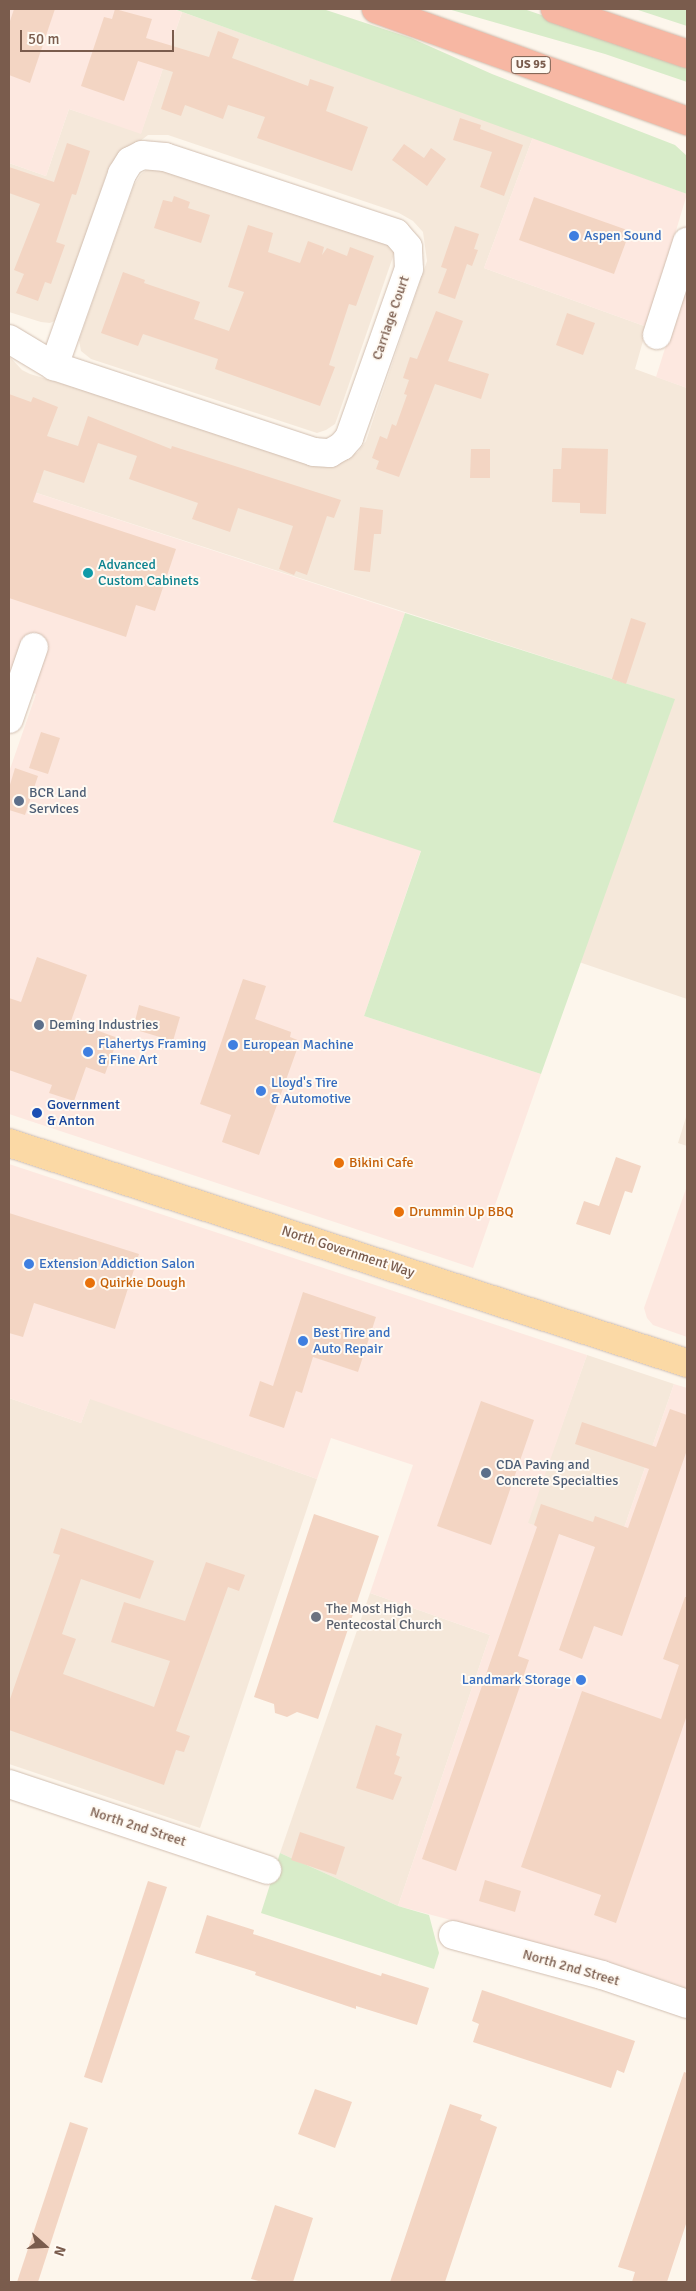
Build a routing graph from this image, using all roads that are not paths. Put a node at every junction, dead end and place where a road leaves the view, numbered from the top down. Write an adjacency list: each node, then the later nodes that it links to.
1 (376, 9): 5 (highway, US 95)
2 (555, 9): 3 (highway)
3 (687, 54)
4 (687, 100): 5 (highway)
5 (631, 101): 6 (highway, US 95)
6 (687, 121)
7 (687, 242): 8 (street)
8 (679, 293): 9 (street)
9 (657, 335)
10 (9, 339): 11 (street, Carriage Court)
11 (54, 366): 11 (street, Carriage Court)
12 (34, 647): 13 (street)
13 (9, 719)
14 (9, 1143): 15 (main road, North Government Way)
15 (687, 1363)
16 (9, 1784): 17 (street, North 2nd Street)
17 (267, 1870)
18 (453, 1935): 19 (street, North 2nd Street)
19 (687, 2004)

